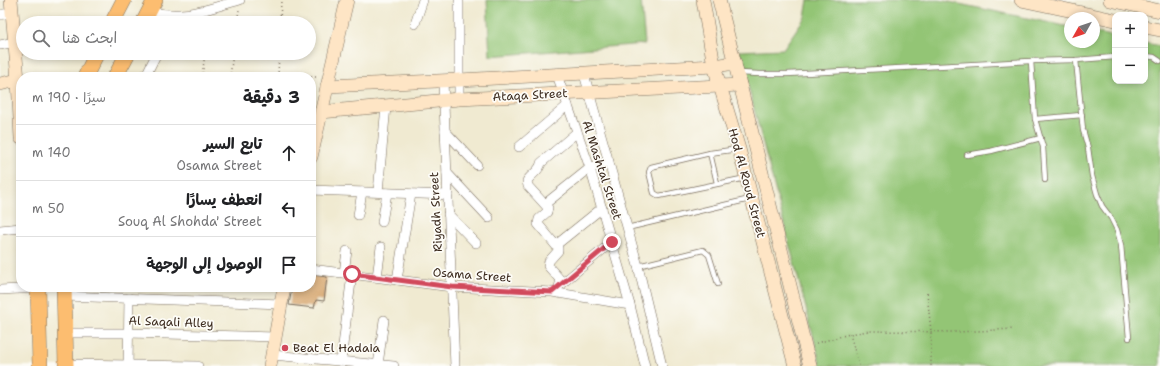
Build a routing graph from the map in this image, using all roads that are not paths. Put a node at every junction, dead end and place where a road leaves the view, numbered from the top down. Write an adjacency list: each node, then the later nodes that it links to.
1 (124, 0): 13 (main road)
2 (347, 0): 42 (street)
3 (423, 0): 17 (street)
4 (459, 0): 41 (street)
5 (703, 0): 32 (street, Hod Al Roud Street)
6 (719, 0): 37 (street, Hod Al Roud Street)
7 (1021, 0): 16 (street)
8 (1110, 0): 12 (street)
9 (240, 4): 15 (street)
10 (8, 9): 20 (street)
11 (149, 11): 14 (street)
12 (1160, 11)
13 (116, 16)
14 (167, 16)
15 (185, 16)
16 (1112, 19)
17 (415, 24)
18 (1148, 28): 19 (street)
19 (1160, 30)
20 (15, 42): 21 (street); 22 (street)
21 (0, 45)
22 (16, 55)
23 (1148, 56): 31 (lane)
24 (1112, 57): 29 (lane)
25 (16, 60): 33 (street)
26 (94, 60): 34 (main road)
27 (124, 60): 35 (main road)
28 (154, 60): 36 (street)
29 (1076, 60): 30 (lane); 52 (lane)
30 (1030, 61): 37 (lane); 53 (lane)
31 (1160, 61)
32 (714, 66): 37 (street, Ataqa Street); 38 (street, Ataqa Street); 45 (street, Hod Al Roud Street)
33 (17, 72)
34 (88, 72)
35 (118, 72)
36 (148, 72)
37 (737, 73): 45 (street, Ataqa Street); 126 (street, Hod Al Roud Street)
38 (584, 74): 39 (street, Ataqa Street); 46 (street, Al Mashtal Street)
39 (557, 75): 41 (street, Ataqa Street); 48 (street, Al Mashtal Street)
40 (16, 80): 44 (street)
41 (459, 80): 43 (street, Ataqa Street); 47 (street)
42 (328, 81): 43 (street, Ataqa Street); 51 (street)
43 (443, 81): 49 (street, Riyadh Street)
44 (0, 84)
45 (719, 85): 46 (street, Ataqa Street); 59 (street, Hod Al Roud Street)
46 (589, 91): 48 (street, Ataqa Street); 62 (street, Al Mashtal Street)
47 (459, 99): 48 (street, Ataqa Street); 49 (street, Ataqa Street)
48 (566, 99): 55 (street, Al Mashtal Street); 58 (street)
49 (443, 100): 50 (street, Ataqa Street); 54 (street, Riyadh Street)
50 (386, 106): 51 (street, Ataqa Street); 71 (street)
51 (321, 112): 56 (street)
52 (1082, 115): 53 (lane); 111 (lane)
53 (1035, 120): 57 (lane)
54 (445, 131): 63 (street); 65 (street, Riyadh Street)
55 (577, 132): 64 (street, Al Mashtal Street); 75 (street)
56 (316, 134)
57 (1041, 138): 61 (lane); 67 (lane)
58 (519, 147)
59 (739, 149): 60 (lane); 66 (street, Hod Al Roud Street)
60 (710, 153): 68 (lane); 68 (lane)
61 (967, 155)
62 (609, 161): 64 (street); 83 (street, Al Mashtal Street)
63 (477, 165)
64 (590, 168): 75 (street); 76 (street, Al Mashtal Street)
65 (447, 173): 73 (street, Riyadh Street); 79 (street)
66 (747, 178): 68 (lane); 74 (street, Hod Al Roud Street)
67 (1046, 180)
68 (717, 183)
69 (316, 190): 70 (street)
70 (362, 192): 71 (street); 78 (street)
71 (383, 192): 72 (street); 80 (street)
72 (411, 194): 73 (street); 93 (street)
73 (448, 195): 77 (street, Riyadh Street)
74 (752, 198): 83 (lane); 125 (street, Hod Al Roud Street)
75 (545, 204): 86 (street)
76 (602, 208): 84 (street, Al Mashtal Street); 86 (street)
77 (448, 214): 85 (street); 96 (street, Riyadh Street)
78 (358, 215)
79 (489, 218)
80 (382, 222)
81 (1, 227): 82 (street)
82 (16, 228)
83 (627, 228): 89 (street, Al Mashtal Street)
84 (612, 242): 89 (street, Al Mashtal Street); 94 (street)
85 (476, 243)
86 (556, 245): 94 (street)
87 (381, 247): 92 (street)
88 (347, 251): 91 (street)
89 (629, 268): 95 (lane); 106 (street, Al Mashtal Street); 124 (street, Al Mashtal Street)
90 (316, 270): 91 (street, Osama Street)
91 (348, 273): 92 (street, Osama Street); 113 (street)
92 (376, 277): 93 (street, Osama Street)
93 (397, 280): 96 (street, Osama Street)
94 (563, 283): 103 (street)
95 (718, 284)
96 (452, 287): 103 (street, Osama Street); 122 (street, Riyadh Street)
97 (16, 289): 98 (street)
98 (0, 290)
99 (38, 292): 118 (main road)
100 (64, 292): 108 (main road)
101 (73, 292): 104 (street)
102 (283, 292): 105 (street)
103 (552, 292): 106 (street, Osama Street)
104 (129, 298): 105 (street); 109 (street)
105 (281, 304): 110 (street)
106 (630, 305): 123 (street, Al Mashtal Street)
107 (384, 320): 117 (street)
108 (65, 333): 109 (street, Al Saqali Alley); 115 (main road)
109 (129, 333): 110 (street, Al Saqali Alley); 116 (street)
110 (275, 337): 112 (street)
111 (1129, 338)
112 (271, 361): 113 (street)
113 (341, 361): 114 (street)
114 (353, 364): 117 (street)
115 (66, 365): 116 (street)
116 (128, 365): 119 (street)
117 (378, 365): 120 (street)
118 (40, 366)
119 (198, 366)
120 (391, 366): 121 (street)
121 (394, 366)
122 (455, 366)
123 (645, 366)
124 (662, 366)
125 (795, 366)
126 (810, 366)

